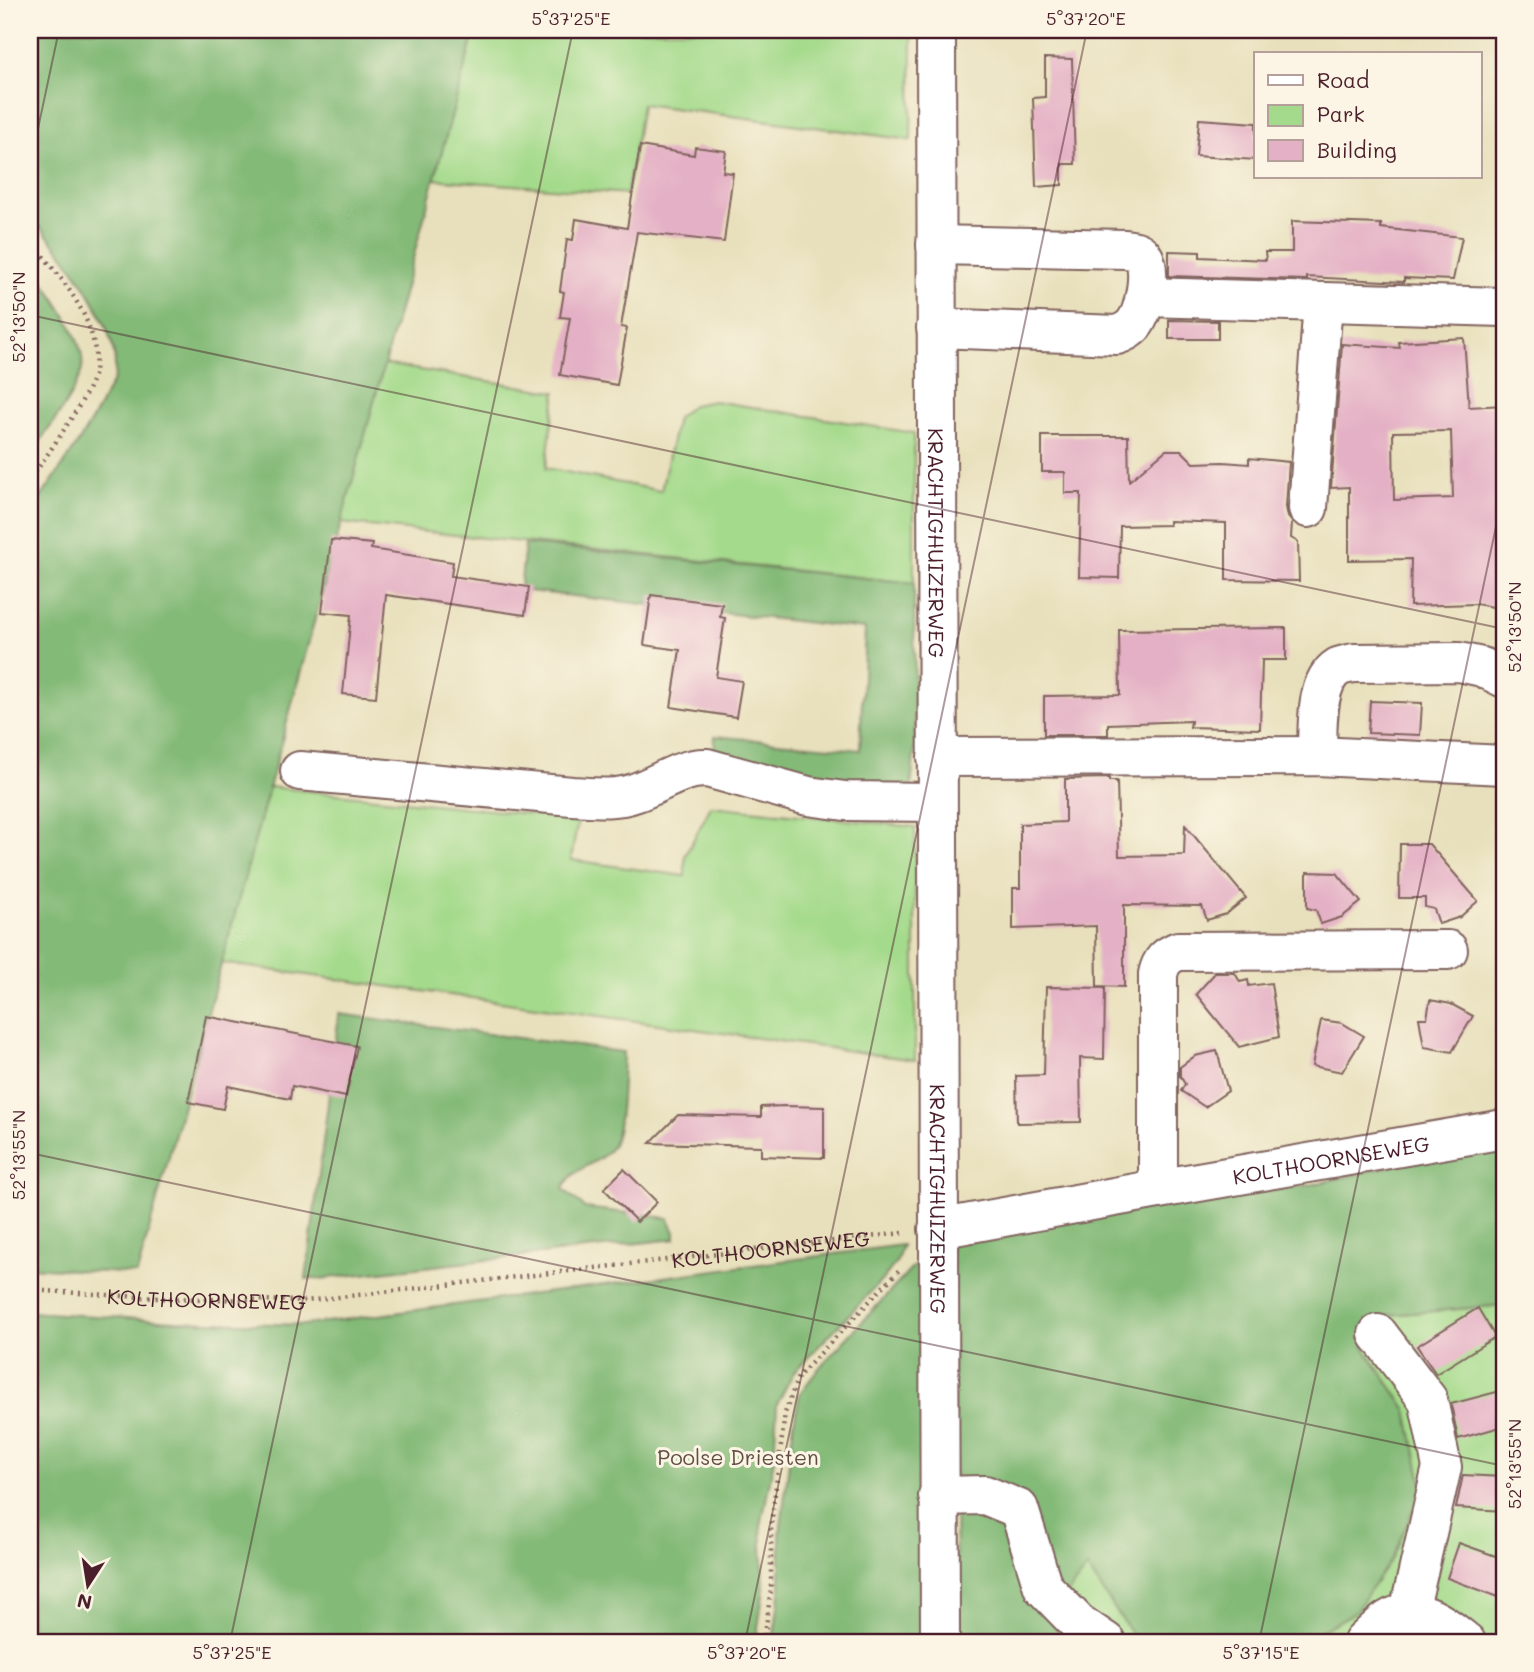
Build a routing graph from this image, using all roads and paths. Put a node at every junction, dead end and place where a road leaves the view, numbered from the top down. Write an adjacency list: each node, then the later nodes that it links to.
1 (936, 30): 3 (street, KRACHTIGHUIZERWEG)
2 (30, 240): 8 (path)
3 (936, 245): 4 (street); 7 (street, KRACHTIGHUIZERWEG)
4 (1145, 297): 5 (street); 7 (street)
5 (1323, 302): 6 (street); 9 (street)
6 (1504, 307)
7 (936, 328): 12 (street, KRACHTIGHUIZERWEG)
8 (30, 481)
9 (1308, 508)
10 (1504, 678): 11 (street)
11 (1317, 756): 12 (street); 13 (street)
12 (937, 757): 15 (street, KRACHTIGHUIZERWEG)
13 (1504, 765)
14 (300, 771): 15 (street)
15 (937, 802): 19 (street, KRACHTIGHUIZERWEG)
16 (1448, 950): 18 (street)
17 (1504, 1129): 18 (street, KOLTHOORNSEWEG)
18 (1158, 1189): 19 (street, KOLTHOORNSEWEG)
19 (938, 1229): 20 (path, KOLTHOORNSEWEG); 22 (street, KRACHTIGHUIZERWEG); 24 (path)
20 (30, 1290)
21 (1378, 1334): 23 (street)
22 (938, 1496): 25 (street, KRACHTIGHUIZERWEG); 26 (street)
23 (1409, 1612): 27 (street); 28 (street)
24 (764, 1642)
25 (940, 1642)
26 (1105, 1642)
27 (1363, 1642)
28 (1466, 1642)

